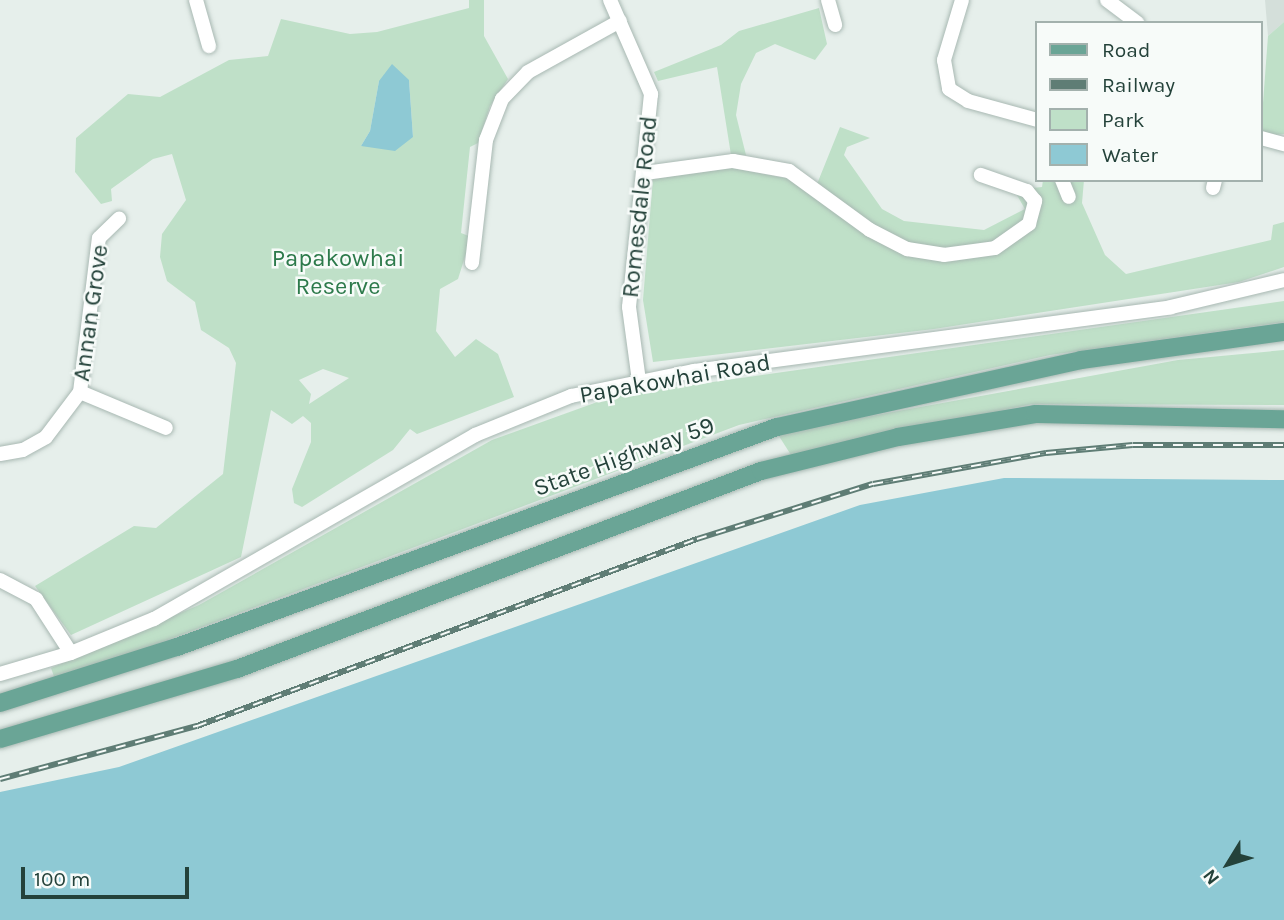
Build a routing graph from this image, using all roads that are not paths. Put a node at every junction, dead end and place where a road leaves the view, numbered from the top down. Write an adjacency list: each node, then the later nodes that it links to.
1 (196, 0): 9 (street)
2 (610, 0): 7 (street, Romesdale Road)
3 (828, 0): 8 (street)
4 (962, 0): 10 (street)
5 (1107, 0): 6 (street)
6 (1134, 21)
7 (620, 22): 13 (street, Romesdale Road); 18 (street)
8 (835, 24)
9 (209, 46)
10 (1036, 120)
11 (1263, 139): 12 (street)
12 (1284, 144)
13 (645, 173): 14 (street); 21 (street, Romesdale Road)
14 (981, 175)
15 (1063, 182): 16 (street)
16 (1069, 197)
17 (119, 219): 22 (street, Annan Grove)
18 (472, 263)
19 (1284, 280): 21 (street, Papakowhai Road)
20 (1284, 332): 29 (main road, State Highway 59)
21 (639, 381): 27 (street, Papakowhai Road)
22 (80, 392): 24 (street); 25 (street, Annan Grove)
23 (1284, 419): 30 (main road)
24 (166, 428)
25 (0, 454)
26 (0, 580): 27 (street)
27 (71, 653): 28 (street, Papakowhai Road)
28 (0, 674)
29 (0, 703)
30 (0, 739)

